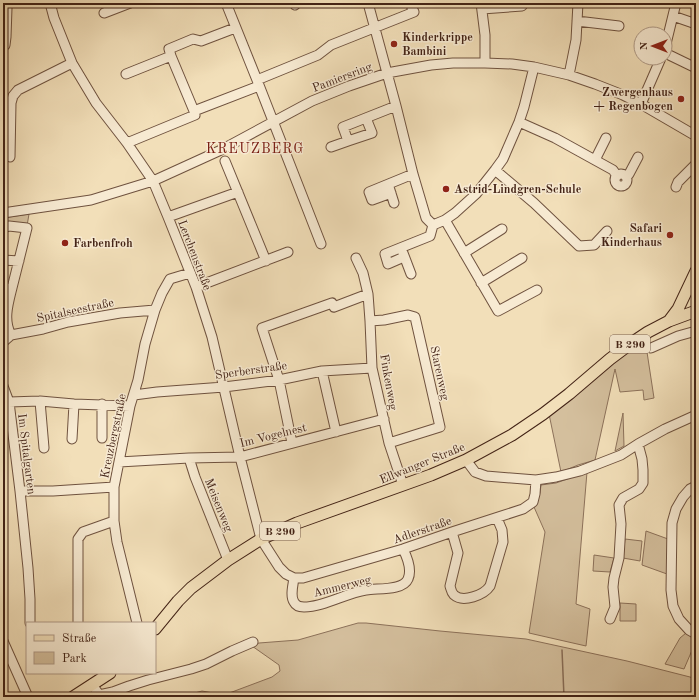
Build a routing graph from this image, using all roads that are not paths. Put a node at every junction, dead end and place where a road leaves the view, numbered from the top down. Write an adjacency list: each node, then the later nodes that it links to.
1 (50, 3): 22 (street, Lerchenstraße)
2 (130, 3): 11 (street)
3 (226, 3): 17 (street)
4 (368, 3): 18 (street)
5 (410, 3): 18 (street)
6 (578, 3): 13 (street)
7 (676, 3): 12 (street)
8 (481, 6): 9 (street); 23 (street)
9 (522, 6)
10 (7, 8): 19 (street)
11 (104, 13)
12 (673, 16): 14 (street); 16 (street)
13 (577, 21): 15 (street); 29 (street)
14 (696, 24)
15 (619, 26)
16 (670, 26)
17 (236, 28): 20 (street); 30 (street)
18 (374, 28): 27 (street); 30 (street)
19 (3, 45)
20 (171, 56): 28 (street); 33 (street)
21 (673, 57): 26 (street)
22 (72, 63): 40 (street, Lerchenstraße); 43 (street)
23 (485, 63): 25 (street, Pamiersring); 27 (street, Pamiersring)
24 (658, 66): 31 (street)
25 (534, 67): 29 (street, Pamiersring); 36 (street)
26 (696, 68)
27 (387, 73): 32 (street); 35 (street, Pamiersring)
28 (126, 74)
29 (568, 75): 31 (street, Pamiersring)
30 (258, 83): 33 (street); 35 (street)
31 (641, 104): 37 (street, Pamiersring)
32 (396, 106): 34 (street); 48 (street)
33 (194, 111): 40 (street)
34 (366, 118): 39 (street); 39 (street)
35 (273, 122): 49 (street, Pamiersring); 60 (street)
36 (519, 122): 44 (street); 47 (street)
37 (696, 136)
38 (606, 138): 44 (street)
39 (348, 141): 41 (street)
40 (127, 143): 49 (street, Lerchenstraße)
41 (331, 147)
42 (638, 156): 44 (street)
43 (10, 157)
44 (595, 160)
45 (225, 161): 51 (street)
46 (696, 164): 50 (street)
47 (495, 170): 55 (street); 59 (street)
48 (413, 174): 52 (street); 56 (street)
49 (153, 180): 53 (street, Pamiersring); 54 (street, Lerchenstraße)
50 (676, 187)
51 (238, 192): 54 (street); 69 (street)
52 (394, 203)
53 (3, 213)
54 (168, 217): 70 (street, Lerchenstraße)
55 (445, 220): 56 (street); 63 (street)
56 (433, 225): 61 (street)
57 (3, 228): 68 (street)
58 (502, 229): 63 (street)
59 (607, 231)
60 (321, 244)
61 (401, 248): 64 (street); 64 (street)
62 (288, 252): 69 (street)
63 (464, 253): 73 (street)
64 (404, 257): 72 (street)
65 (356, 258): 77 (street, Finkenweg)
66 (522, 258): 73 (street)
67 (3, 260): 68 (street)
68 (19, 260): 75 (street)
69 (266, 261): 74 (street)
70 (190, 273): 74 (street, Lerchenstraße); 78 (street, Kreuzbergstraße)
71 (695, 273): 79 (main road); 81 (main road)
72 (411, 274)
73 (481, 283): 76 (street)
74 (196, 287): 90 (street, Lerchenstraße)
75 (8, 288): 83 (street)
76 (537, 290)
77 (368, 294): 80 (street, Finkenweg); 88 (street)
78 (155, 310): 83 (street, Spitalseestraße); 91 (street, Kreuzbergstraße)
79 (695, 313): 81 (main road, Ellwanger Straße / B 290)
80 (370, 321): 86 (street, Finkenweg); 103 (street, Starenweg)
81 (669, 321): 108 (main road, Ellwanger Straße / B 290)
82 (696, 331): 85 (street)
83 (11, 335): 84 (street)
84 (3, 342)
85 (651, 348)
86 (372, 368): 87 (street, Sperberstraße); 98 (street, Finkenweg)
87 (322, 371): 88 (street, Sperberstraße); 99 (street)
88 (279, 380): 90 (street, Sperberstraße); 102 (street)
89 (3, 386): 93 (street, Im Spitalgarten)
90 (224, 387): 91 (street, Sperberstraße); 106 (street, Lerchenstraße)
91 (134, 395): 96 (street, Kreuzbergstraße)
92 (40, 401): 93 (street); 94 (street); 105 (street)
93 (9, 402): 114 (street, Im Spitalgarten)
94 (74, 404): 95 (street); 101 (street)
95 (102, 404): 96 (street); 100 (street)
96 (130, 406): 109 (street, Kreuzbergstraße)
97 (696, 415): 104 (street)
98 (384, 419): 99 (street, Im Vogelnest); 103 (street, Finkenweg)
99 (336, 432): 102 (street, Im Vogelnest)
100 (102, 438)
101 (72, 439)
102 (292, 443): 106 (street, Im Vogelnest)
103 (389, 443): 111 (street, Finkenweg)
104 (638, 444): 110 (street); 122 (street)
105 (44, 448)
106 (240, 457): 107 (street, Im Vogelnest); 118 (street, Lerchenstraße)
107 (189, 458): 109 (street, Im Vogelnest); 120 (street, Meisenweg)
108 (466, 460): 110 (street); 111 (main road, Ellwanger Straße / B 290)
109 (119, 462): 113 (street, Kreuzbergstraße)
110 (536, 480): 115 (street, Adlerstraße)
111 (403, 485): 118 (main road, Ellwanger Straße / B 290)
112 (696, 486): 127 (street)
113 (114, 487): 114 (street); 116 (street, Kreuzbergstraße)
114 (20, 490): 123 (street, Im Spitalgarten)
115 (497, 518): 117 (street, Adlerstraße); 117 (street)
116 (114, 521): 124 (street); 125 (street, Kreuzbergstraße)
117 (452, 532): 119 (street, Adlerstraße)
118 (261, 539): 120 (main road, Ellwanger Straße / B 290); 121 (street, Lerchenstraße)
119 (403, 549): 121 (street, Adlerstraße); 121 (street, Ammerweg)
120 (228, 560): 126 (main road, Ellwanger Straße / B 290)
121 (294, 578)
122 (610, 619)
123 (30, 622)
124 (78, 622)
125 (137, 622)
126 (156, 628)
127 (696, 634)
128 (3, 641): 132 (street)
129 (253, 642): 131 (street)
130 (108, 674): 131 (main road)
131 (92, 684): 133 (main road)
132 (28, 697)
133 (72, 697)

